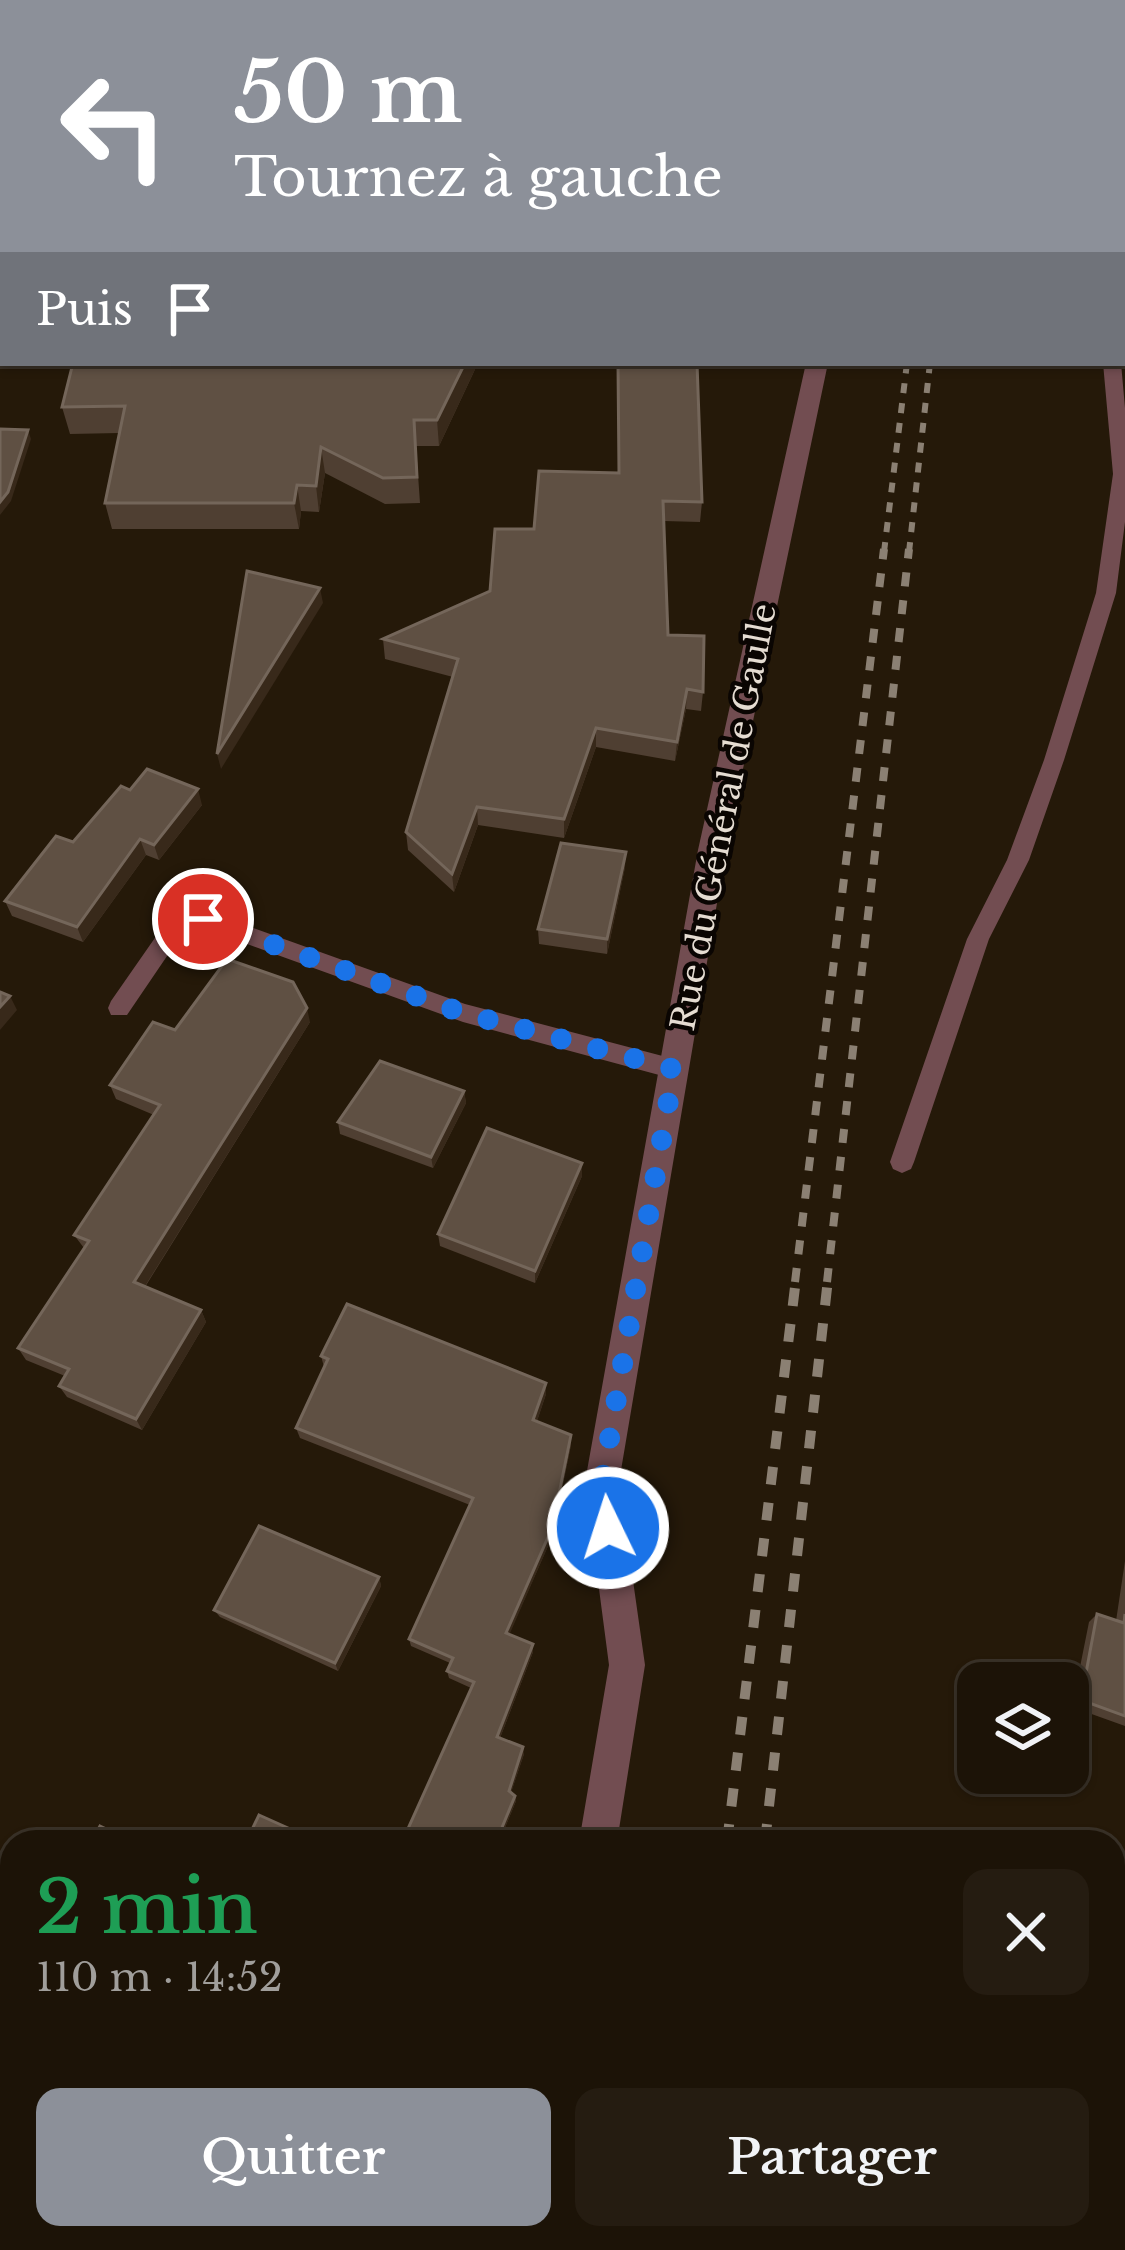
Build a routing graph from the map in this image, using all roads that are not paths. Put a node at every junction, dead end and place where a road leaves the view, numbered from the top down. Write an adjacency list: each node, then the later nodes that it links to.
1 (817, 366): 4 (street, Rue du Général de Gaulle)
2 (1112, 366): 5 (lane)
3 (119, 1009): 4 (lane)
4 (674, 1069): 6 (street, Rue du Général de Gaulle)
5 (902, 1162)
6 (600, 1830)

